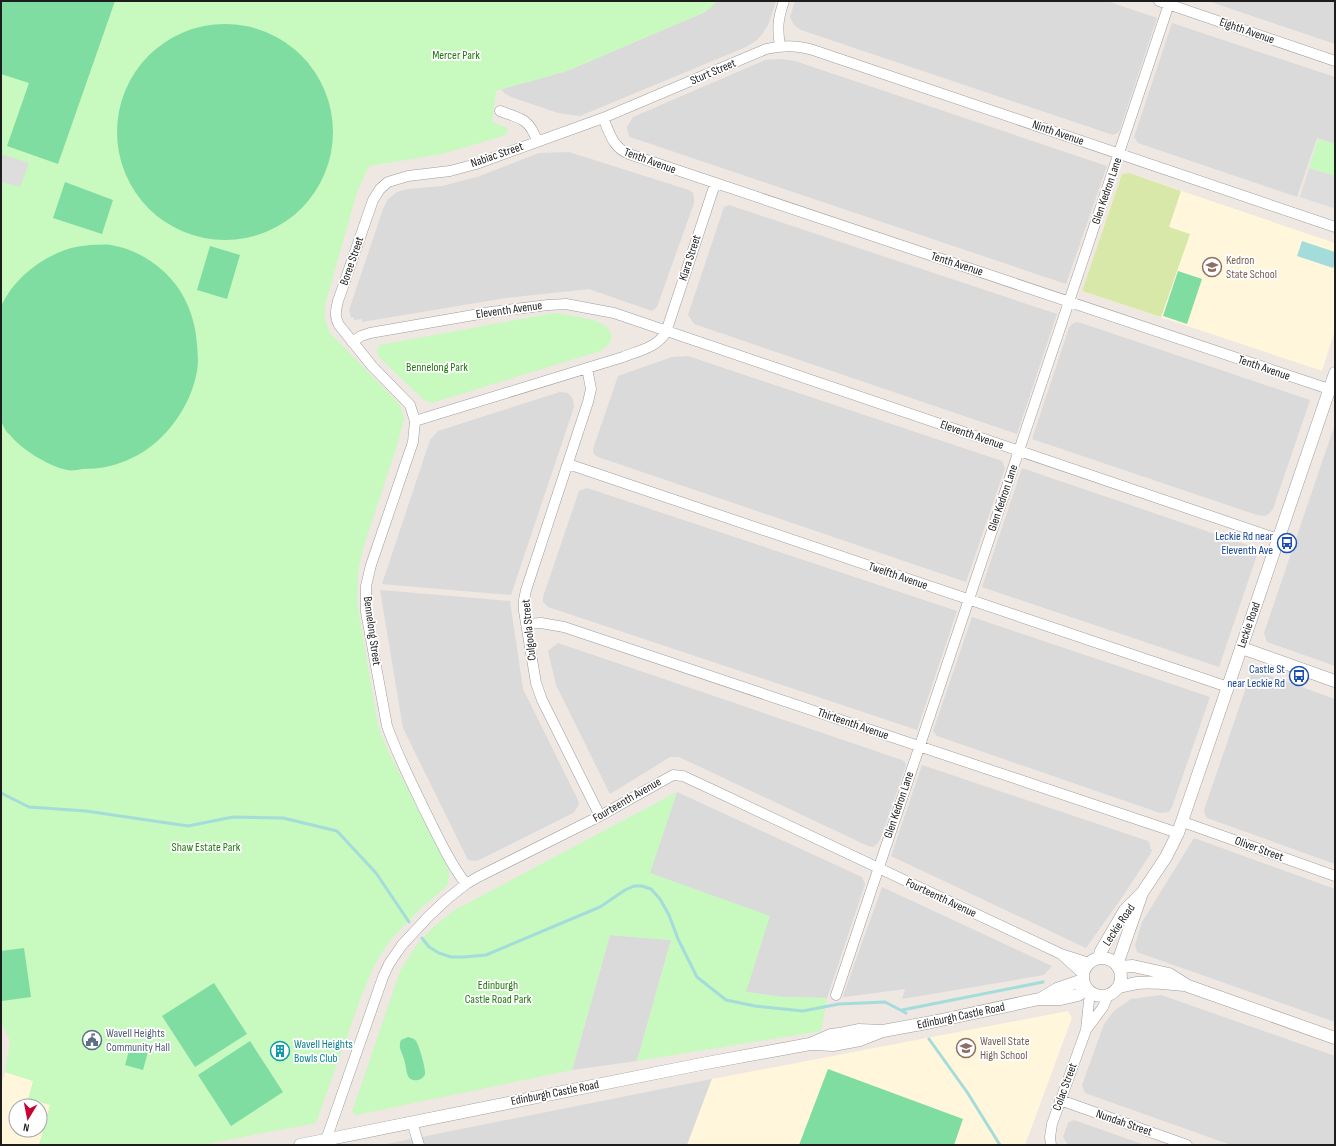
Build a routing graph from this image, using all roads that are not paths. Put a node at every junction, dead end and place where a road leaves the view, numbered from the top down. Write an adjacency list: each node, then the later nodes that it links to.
1 (784, 1): 4 (street)
2 (1158, 1): 3 (street, Eighth Avenue)
3 (1170, 3): 5 (street, Eighth Avenue); 9 (street, Glen Kedron Lane)
4 (780, 46): 7 (street, Sturt Street); 9 (street, Ninth Avenue)
5 (1335, 61)
6 (500, 112): 8 (street)
7 (603, 118): 8 (street, Nabiac Street); 11 (street, Tenth Avenue)
8 (537, 141): 10 (street, Nabiac Street)
9 (1119, 153): 12 (street, Ninth Avenue); 13 (street, Glen Kedron Lane)
10 (388, 182): 15 (street, Boree Street)
11 (715, 184): 13 (street, Tenth Avenue); 14 (street, Kiara Street)
12 (1335, 227)
13 (1069, 301): 18 (street, Tenth Avenue); 20 (street, Glen Kedron Lane)
14 (666, 332): 15 (street, Eleventh Avenue); 16 (street); 20 (street, Eleventh Avenue)
15 (352, 342): 19 (street)
16 (587, 368): 19 (street); 21 (street, Culgoola Street)
17 (1335, 373): 18 (street, Leckie Road)
18 (1329, 389): 22 (street, Leckie Road)
19 (416, 421): 33 (street, Bennelong Street)
20 (1019, 451): 22 (street, Eleventh Avenue); 23 (street, Glen Kedron Lane)
21 (568, 464): 23 (street, Twelfth Avenue); 24 (street, Culgoola Street)
22 (1278, 539): 25 (street, Leckie Road)
23 (969, 599): 27 (street, Twelfth Avenue); 28 (street, Glen Kedron Lane)
24 (526, 624): 28 (street, Thirteenth Avenue); 29 (street, Culgoola Street)
25 (1242, 648): 26 (street); 27 (street, Leckie Road)
26 (1335, 681)
27 (1228, 687): 30 (street, Leckie Road)
28 (919, 747): 30 (street, Thirteenth Avenue); 31 (street, Glen Kedron Lane)
29 (600, 816): 31 (street, Fourteenth Avenue); 33 (street, Fourteenth Avenue)
30 (1180, 828): 32 (street, Oliver Street); 34 (street, Leckie Road)
31 (878, 868): 35 (street, Fourteenth Avenue); 41 (street, Glen Kedron Lane)
32 (1335, 876)
33 (466, 884): 47 (street, Fourteenth Avenue)
34 (1142, 893): 36 (street, Leckie Road); 37 (street, Leckie Road)
35 (1061, 954): 36 (street, Fourteenth Avenue); 38 (street, Fourteenth Avenue)
36 (1094, 961): 37 (street); 38 (street)
37 (1117, 966): 39 (street); 40 (street)
38 (1086, 984): 42 (street); 43 (street, Colac Street); 46 (street, Edinburgh Castle Road)
39 (1188, 986): 40 (street); 44 (street)
40 (1119, 987): 42 (street)
41 (836, 995)
42 (1108, 995): 43 (street, Colac Street)
43 (1086, 1030): 45 (street, Colac Street)
44 (1335, 1038)
45 (1060, 1100): 50 (street, Colac Street); 51 (street, Nundah Street)
46 (412, 1122): 47 (street, Edinburgh Castle Road); 49 (street)
47 (325, 1142): 48 (street, Edinburgh Castle Road)
48 (300, 1145)
49 (419, 1145)
50 (1051, 1145)
51 (1187, 1145)

